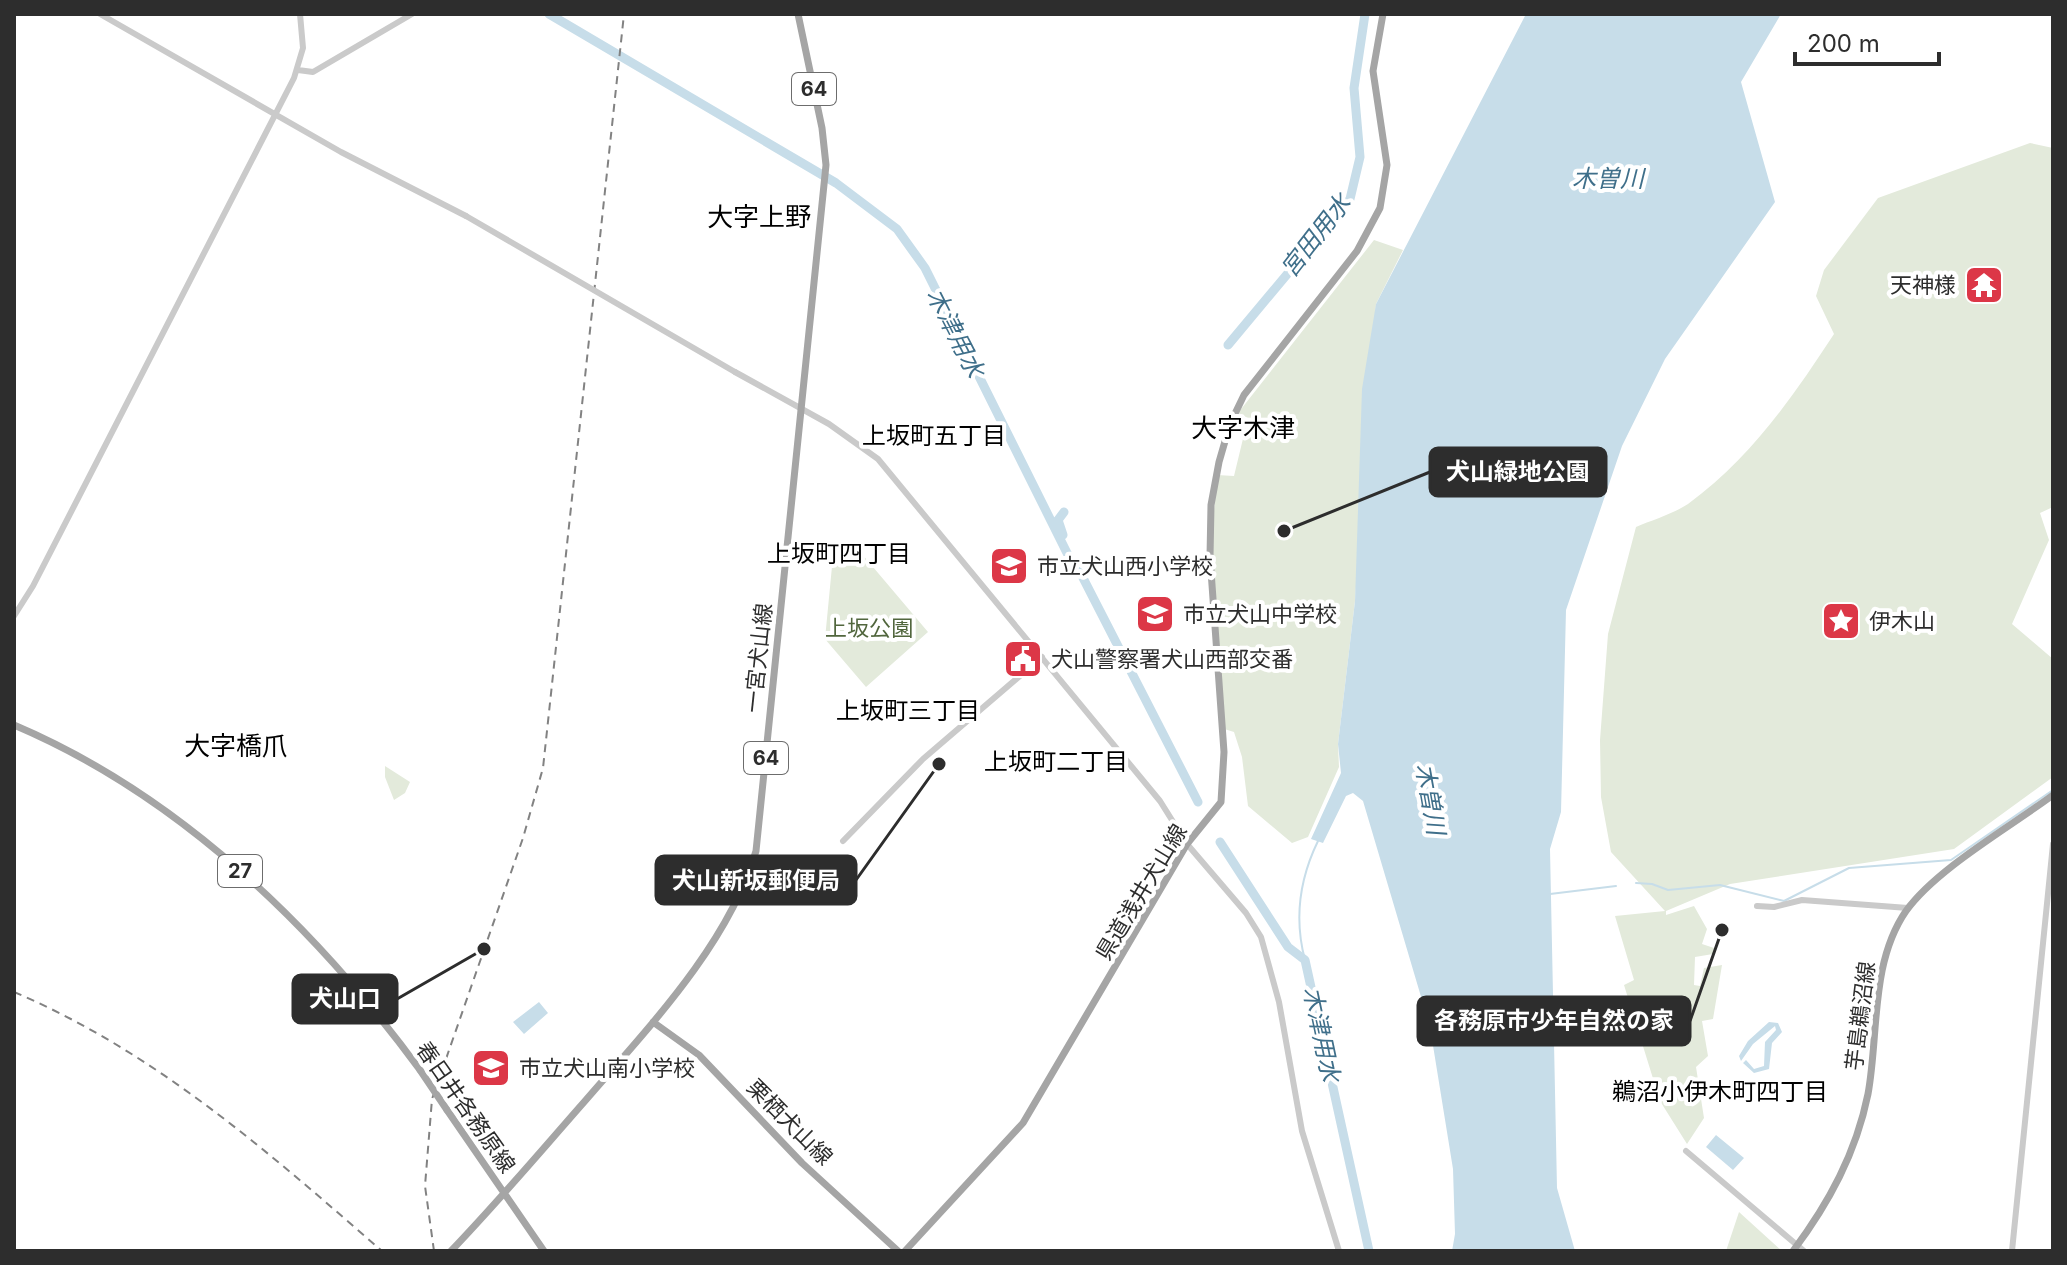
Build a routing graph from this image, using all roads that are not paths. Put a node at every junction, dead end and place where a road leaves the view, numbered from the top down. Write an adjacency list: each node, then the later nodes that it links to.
1 (100, 14): 7 (street)
2 (300, 14): 6 (street)
3 (412, 14): 6 (street)
4 (798, 14): 8 (main road, 一宮犬山線 / 64)
5 (1383, 14): 14 (main road, 県道浅井犬山線)
6 (298, 70): 7 (street)
7 (277, 113): 8 (street, bridge); 9 (street)
8 (802, 409): 10 (street); 18 (main road, 一宮犬山線 / 64)
9 (14, 616)
10 (1042, 657): 13 (street); 14 (street)
11 (14, 725): 20 (main road, 春日井各務原線 / 27, bridge)
12 (2053, 795): 17 (main road, 芋島鵜沼線)
13 (843, 841)
14 (1187, 844): 25 (main road, 県道浅井犬山線); 26 (street)
15 (2053, 844): 27 (street)
16 (1757, 906): 17 (street)
17 (1908, 908): 21 (main road, 芋島鵜沼線)
18 (653, 1022): 20 (main road, 一宮犬山線 / 64); 24 (main road, 栗栖犬山線)
19 (1686, 1151): 21 (street)
20 (505, 1194): 22 (main road, 一宮犬山線 / 64); 23 (main road, 春日井各務原線 / 27)
21 (1798, 1249)
22 (451, 1251)
23 (544, 1251)
24 (898, 1251)
25 (905, 1251)
26 (1339, 1251)
27 (2012, 1251)

